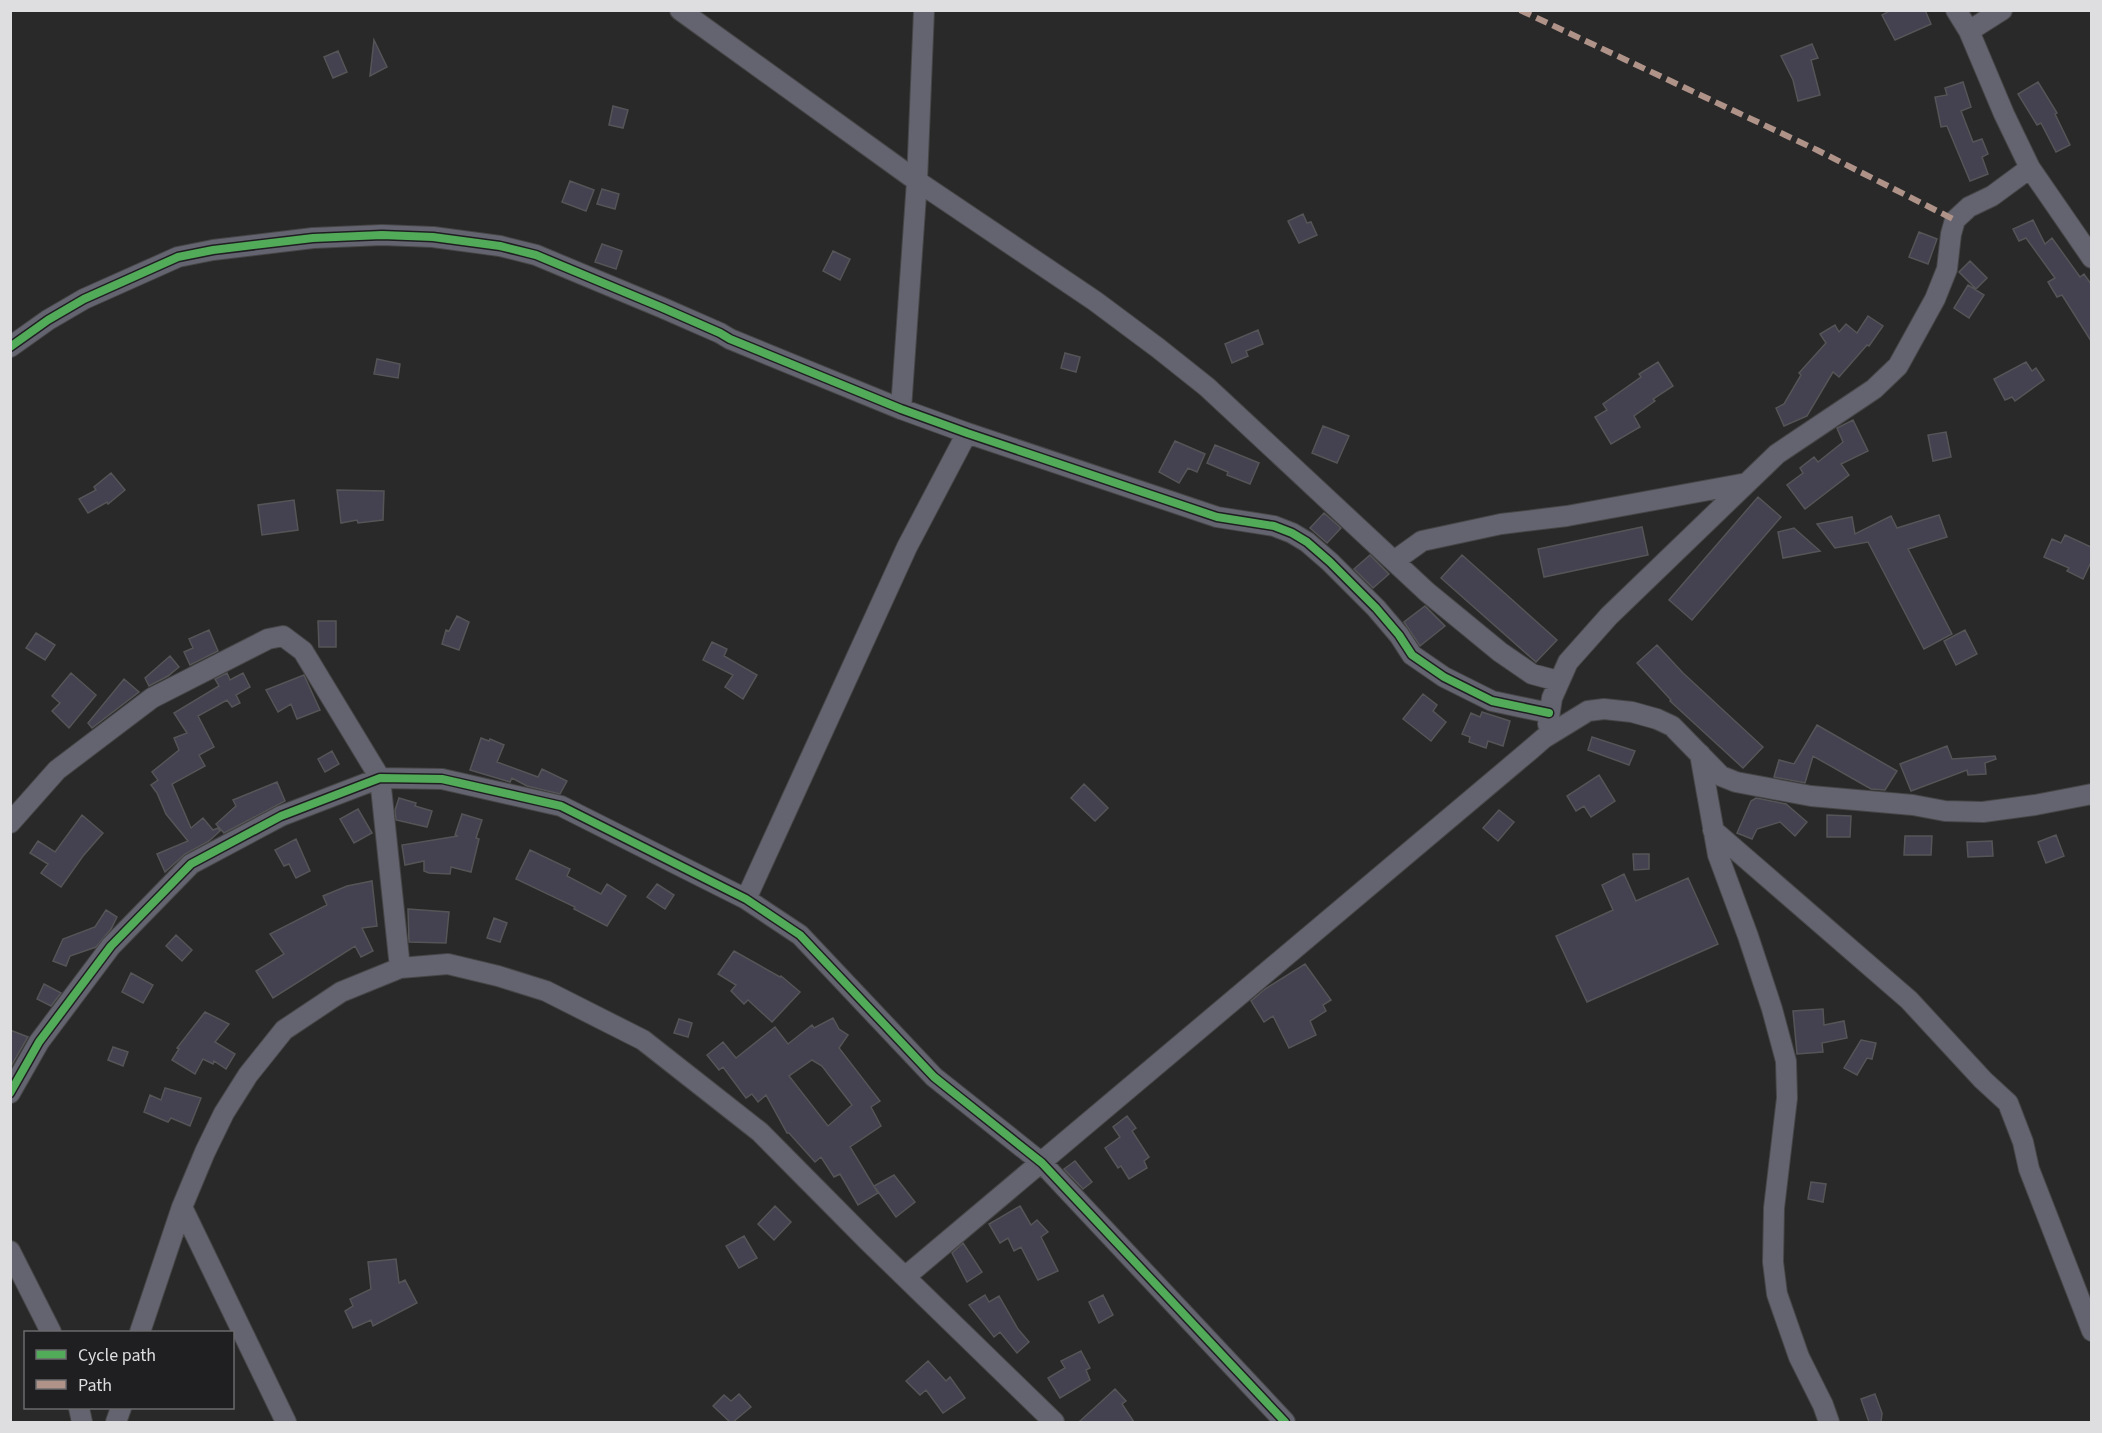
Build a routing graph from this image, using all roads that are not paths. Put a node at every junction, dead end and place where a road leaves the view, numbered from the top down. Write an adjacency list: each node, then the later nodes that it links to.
1 (680, 10): 7 (street)
2 (924, 10): 7 (street)
3 (1956, 10): 5 (street)
4 (2002, 10): 5 (street)
5 (1969, 30): 6 (street)
6 (2030, 168): 8 (street); 12 (street)
7 (917, 182): 10 (street); 13 (street)
8 (2091, 258)
9 (10, 347): 10 (street)
10 (901, 409): 11 (street)
11 (967, 433): 15 (street); 22 (street)
12 (1747, 483): 13 (street); 14 (street)
13 (1394, 561): 14 (street)
14 (1558, 681): 15 (street)
15 (1549, 713): 16 (street)
16 (1544, 738): 17 (street); 25 (street)
17 (1700, 754): 19 (street); 21 (street)
18 (380, 778): 20 (street); 22 (street); 23 (street); 24 (street)
19 (2091, 794)
20 (10, 823)
21 (1713, 830): 31 (street); 35 (street)
22 (746, 899): 25 (street)
23 (400, 968): 26 (street); 28 (street)
24 (10, 1092)
25 (1042, 1163): 28 (street); 34 (street)
26 (182, 1207): 30 (street); 32 (street)
27 (10, 1251): 29 (street)
28 (905, 1277): 33 (street)
29 (50, 1331)
30 (140, 1331)
31 (2091, 1331)
32 (286, 1422)
33 (1054, 1422)
34 (1285, 1422)
35 (1829, 1422)

